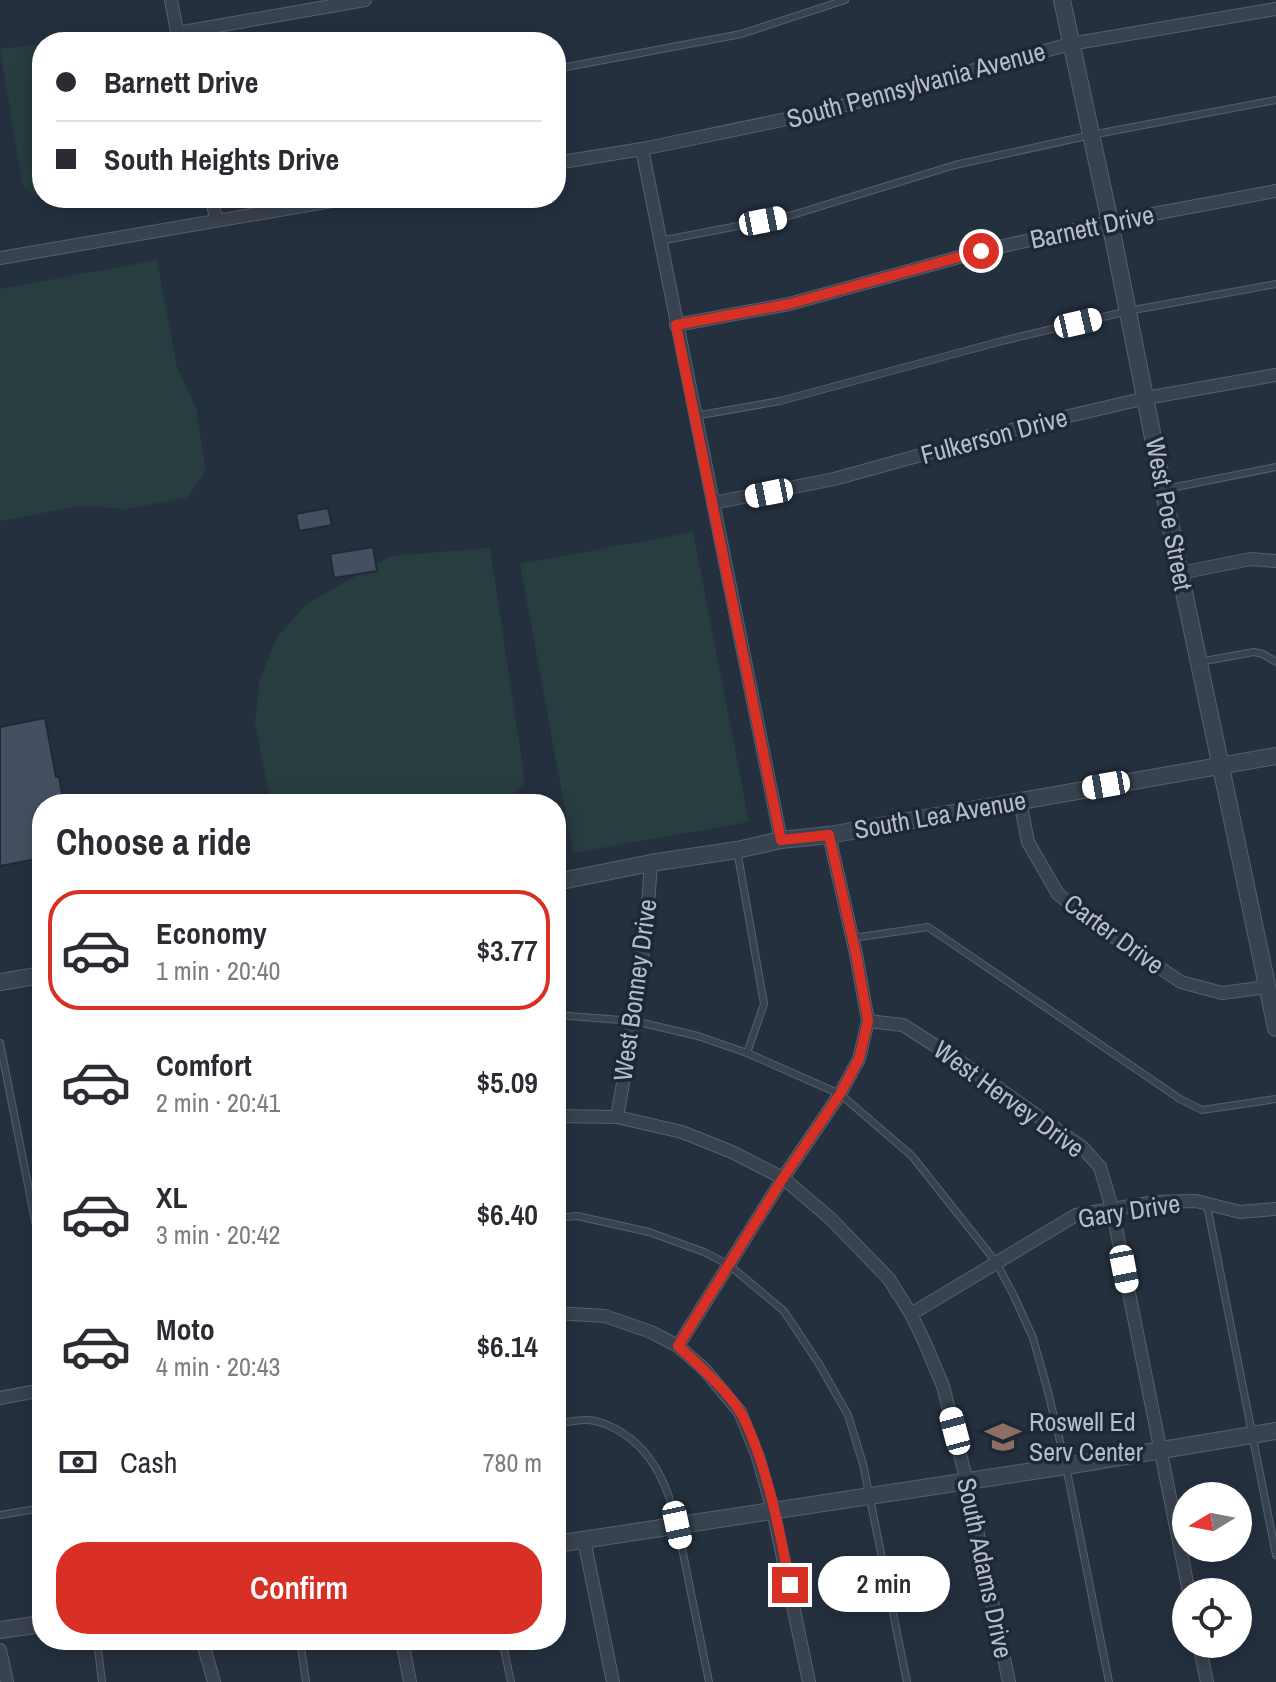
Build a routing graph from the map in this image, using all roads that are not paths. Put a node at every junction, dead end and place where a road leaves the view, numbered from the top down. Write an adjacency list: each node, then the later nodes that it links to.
1 (171, 0): 6 (street)
2 (365, 0): 7 (street)
3 (845, 0): 9 (lane)
4 (1062, 0): 8 (street, West Poe Street)
5 (1276, 9): 8 (street, South Pennsylvania Avenue)
6 (177, 32)
7 (203, 32)
8 (1070, 44): 11 (street, West Poe Street); 12 (street, South Pennsylvania Avenue)
9 (566, 67)
10 (1276, 100): 11 (lane)
11 (1091, 135): 18 (street, West Poe Street); 19 (lane)
12 (642, 149): 13 (street, South Pennsylvania Avenue); 19 (street)
13 (566, 161)
14 (1276, 191): 18 (street, Barnett Drive)
15 (214, 208): 17 (street)
16 (289, 208): 17 (street)
17 (216, 220): 20 (street)
18 (1110, 222): 22 (street, West Poe Street); 23 (street, Barnett Drive)
19 (660, 241): 23 (street)
20 (0, 258)
21 (1276, 284): 22 (lane)
22 (1128, 311): 25 (street, West Poe Street); 26 (lane)
23 (676, 325): 26 (street)
24 (1276, 375): 25 (street, Fulkerson Drive)
25 (1146, 398): 28 (street, West Poe Street); 29 (street, Fulkerson Drive)
26 (695, 416): 29 (street)
27 (1276, 467): 28 (lane)
28 (1164, 489): 31 (street, West Poe Street)
29 (713, 503): 38 (street)
30 (1276, 561): 31 (street)
31 (1180, 573): 32 (street, West Poe Street)
32 (1199, 662): 33 (lane); 35 (street, West Poe Street)
33 (1276, 662)
34 (1276, 756): 35 (street, South Lea Avenue)
35 (1221, 765): 36 (street, South Lea Avenue); 45 (street, West Poe Street)
36 (1020, 801): 37 (street, South Lea Avenue); 45 (street, Carter Drive)
37 (829, 835): 38 (street, South Lea Avenue); 42 (street)
38 (781, 840): 39 (street, South Lea Avenue)
39 (737, 850): 40 (street, South Lea Avenue); 51 (lane)
40 (651, 863): 41 (street, South Lea Avenue); 47 (street, West Bonney Drive)
41 (566, 880)
42 (852, 938): 48 (street); 53 (lane)
43 (32, 977): 44 (street)
44 (0, 982)
45 (1267, 987): 49 (street, West Poe Street)
46 (566, 1016): 47 (lane)
47 (634, 1021): 51 (lane); 55 (street, West Bonney Drive)
48 (868, 1021): 52 (street); 59 (street, West Hervey Drive)
49 (1276, 1028)
50 (0, 1043): 58 (lane)
51 (747, 1053): 52 (lane)
52 (840, 1094): 56 (street); 62 (lane)
53 (1276, 1099)
54 (566, 1116): 55 (street, South Adams Drive)
55 (617, 1117): 56 (street, South Adams Drive)
56 (783, 1178): 63 (street); 65 (street, South Adams Drive)
57 (1207, 1204): 59 (street, Gary Drive); 60 (street, Gary Drive); 71 (lane)
58 (32, 1205)
59 (1112, 1208): 62 (street, Gary Drive); 72 (street, West Hervey Drive)
60 (1276, 1209)
61 (566, 1217): 63 (lane)
62 (996, 1262): 65 (street, Gary Drive); 73 (lane)
63 (729, 1265): 66 (street); 75 (lane)
64 (566, 1314): 66 (street)
65 (911, 1314): 74 (street, South Adams Drive)
66 (678, 1346): 77 (street)
67 (32, 1392): 68 (street)
68 (0, 1398)
69 (566, 1423): 79 (lane)
70 (1276, 1431): 71 (street)
71 (1251, 1435): 72 (street); 82 (lane)
72 (1160, 1450): 73 (street); 83 (street, West Hervey Drive)
73 (1066, 1466): 74 (street); 104 (lane)
74 (967, 1482): 75 (street); 103 (street, South Adams Drive)
75 (869, 1496): 77 (street); 102 (lane)
76 (32, 1510): 78 (lane)
77 (773, 1510): 79 (street); 101 (street)
78 (0, 1515)
79 (677, 1525): 80 (street); 100 (lane)
80 (584, 1540): 81 (street); 99 (street)
81 (566, 1543)
82 (1276, 1555)
83 (1186, 1578)
84 (32, 1625): 85 (street)
85 (0, 1630)
86 (0, 1650): 93 (street)
87 (98, 1650): 94 (lane)
88 (205, 1650): 95 (street)
89 (301, 1650): 96 (lane)
90 (404, 1650): 97 (street)
91 (504, 1650): 98 (lane)
92 (1202, 1658): 105 (street)
93 (7, 1682)
94 (102, 1682)
95 (214, 1682)
96 (306, 1682)
97 (410, 1682)
98 (511, 1682)
99 (613, 1682)
100 (709, 1682)
101 (809, 1682)
102 (907, 1682)
103 (1009, 1682)
104 (1109, 1682)
105 (1207, 1682)

